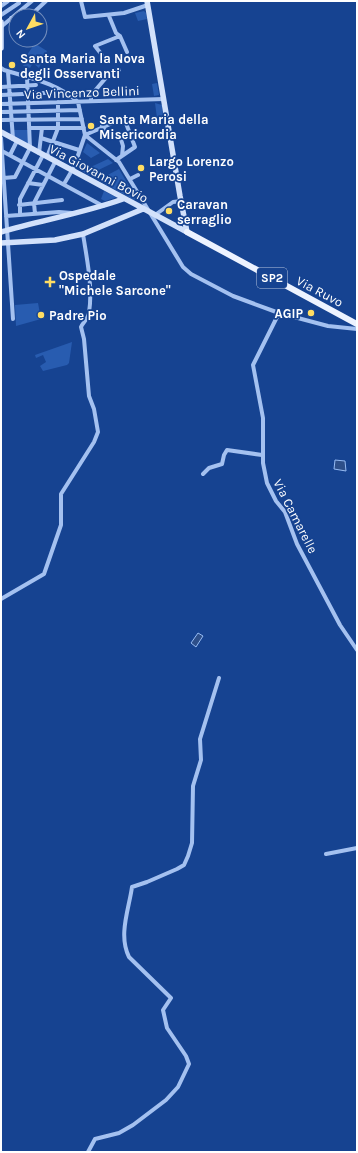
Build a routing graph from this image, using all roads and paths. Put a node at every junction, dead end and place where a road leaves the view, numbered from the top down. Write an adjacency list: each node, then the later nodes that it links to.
1 (8, 1): 6 (street)
2 (32, 1): 7 (street)
3 (81, 1): 9 (street)
4 (19, 3): 8 (street)
5 (148, 3): 9 (street); 26 (main road)
6 (1, 6)
7 (26, 8)
8 (1, 15)
9 (109, 16): 11 (street)
10 (1, 24): 12 (main road)
11 (120, 36): 13 (street); 14 (street)
12 (1, 48)
13 (127, 52)
14 (102, 55)
15 (4, 70): 17 (street); 21 (street)
16 (119, 70): 27 (street)
17 (28, 77): 18 (street); 22 (street)
18 (28, 86): 19 (street); 21 (street); 23 (street)
19 (36, 86)
20 (1, 87): 21 (street)
21 (10, 87): 25 (street)
22 (67, 92): 23 (street); 29 (street)
23 (28, 94): 25 (street); 30 (street)
24 (1, 95): 25 (street)
25 (10, 95): 32 (street)
26 (164, 99): 27 (street, Via Vincenzo Bellini); 81 (main road)
27 (91, 101): 29 (street, Via Vincenzo Bellini)
28 (58, 102): 29 (street, Via Vincenzo Bellini); 30 (street, Via Vincenzo Bellini); 34 (street)
29 (78, 102): 33 (street)
30 (28, 103): 32 (street, Via Vincenzo Bellini); 37 (street)
31 (1, 104): 32 (street, Via Vincenzo Bellini)
32 (11, 104): 36 (street)
33 (80, 110): 34 (street); 39 (street)
34 (58, 111): 37 (street); 38 (street)
35 (1, 112): 36 (street)
36 (11, 112): 37 (street); 41 (street)
37 (29, 112): 42 (street)
38 (58, 119): 39 (street); 42 (street); 46 (street)
39 (82, 119): 47 (street)
40 (1, 120): 41 (street)
41 (12, 120): 42 (street); 52 (street)
42 (29, 120): 44 (street)
43 (102, 126): 49 (street); 61 (street); 61 (street)
44 (29, 128): 45 (street); 55 (street)
45 (42, 128): 46 (street); 51 (street)
46 (58, 128): 47 (street); 53 (street)
47 (84, 128): 49 (street)
48 (1, 132): 52 (main road, Via Giovanni Bovio)
49 (85, 136): 56 (street); 62 (street)
50 (1, 138): 57 (street)
51 (41, 138): 53 (street); 60 (street)
52 (15, 140): 55 (main road, Via Giovanni Bovio); 59 (street)
53 (53, 142): 54 (street); 56 (street)
54 (51, 147): 58 (street); 60 (street)
55 (30, 148): 60 (main road, Via Giovanni Bovio); 63 (street)
56 (79, 150): 66 (street)
57 (2, 151): 59 (street); 65 (street)
58 (58, 151)
59 (10, 155): 63 (street)
60 (43, 155): 64 (main road, Via Giovanni Bovio); 67 (street)
61 (125, 156): 62 (street)
62 (116, 160): 72 (street)
63 (23, 162): 67 (street); 71 (street)
64 (55, 162): 66 (main road, Via Giovanni Bovio); 69 (street)
65 (2, 163): 68 (street)
66 (72, 168): 74 (street); 79 (main road, Via Giovanni Bovio)
67 (36, 169): 69 (street); 73 (street)
68 (2, 173): 71 (street)
69 (48, 175): 74 (street); 75 (street)
70 (138, 175): 72 (street)
71 (4, 178): 76 (street)
72 (130, 180): 77 (street)
73 (28, 183): 75 (street); 83 (street)
74 (64, 184): 85 (street)
75 (43, 185): 82 (street)
76 (3, 186): 78 (street)
77 (140, 196): 84 (street); 84 (street)
78 (3, 197): 87 (street)
79 (123, 199): 84 (main road, Via Giovanni Bovio / SP2); 85 (main road)
80 (62, 200): 82 (street)
81 (181, 202): 89 (street); 92 (main road)
82 (34, 203): 83 (street); 88 (street)
83 (19, 205): 90 (street)
84 (139, 205): 89 (main road, Via Giovanni Bovio / SP2); 93 (main road)
85 (103, 206): 86 (main road)
86 (72, 213): 88 (street); 91 (main road)
87 (4, 214): 90 (street); 91 (street)
88 (35, 214): 90 (street)
89 (153, 214): 92 (main road, Via Giovanni Bovio / SP2); 97 (street)
90 (20, 215)
91 (4, 231): 94 (street)
92 (187, 232): 99 (main road, Via Ruvo / SP2)
93 (83, 234): 94 (main road); 103 (street)
94 (8, 243): 95 (main road); 96 (street)
95 (1, 244): 96 (street)
96 (8, 252): 98 (street)
97 (279, 313): 100 (street); 101 (street, Via Camarelle)
98 (13, 319)
99 (357, 324)
100 (357, 329)
101 (262, 455): 102 (street); 104 (street, Via Camarelle)
102 (203, 474)
103 (1, 599)
104 (357, 650)
105 (219, 678): 108 (street)
106 (357, 848): 107 (street)
107 (326, 854)
108 (88, 1152)

